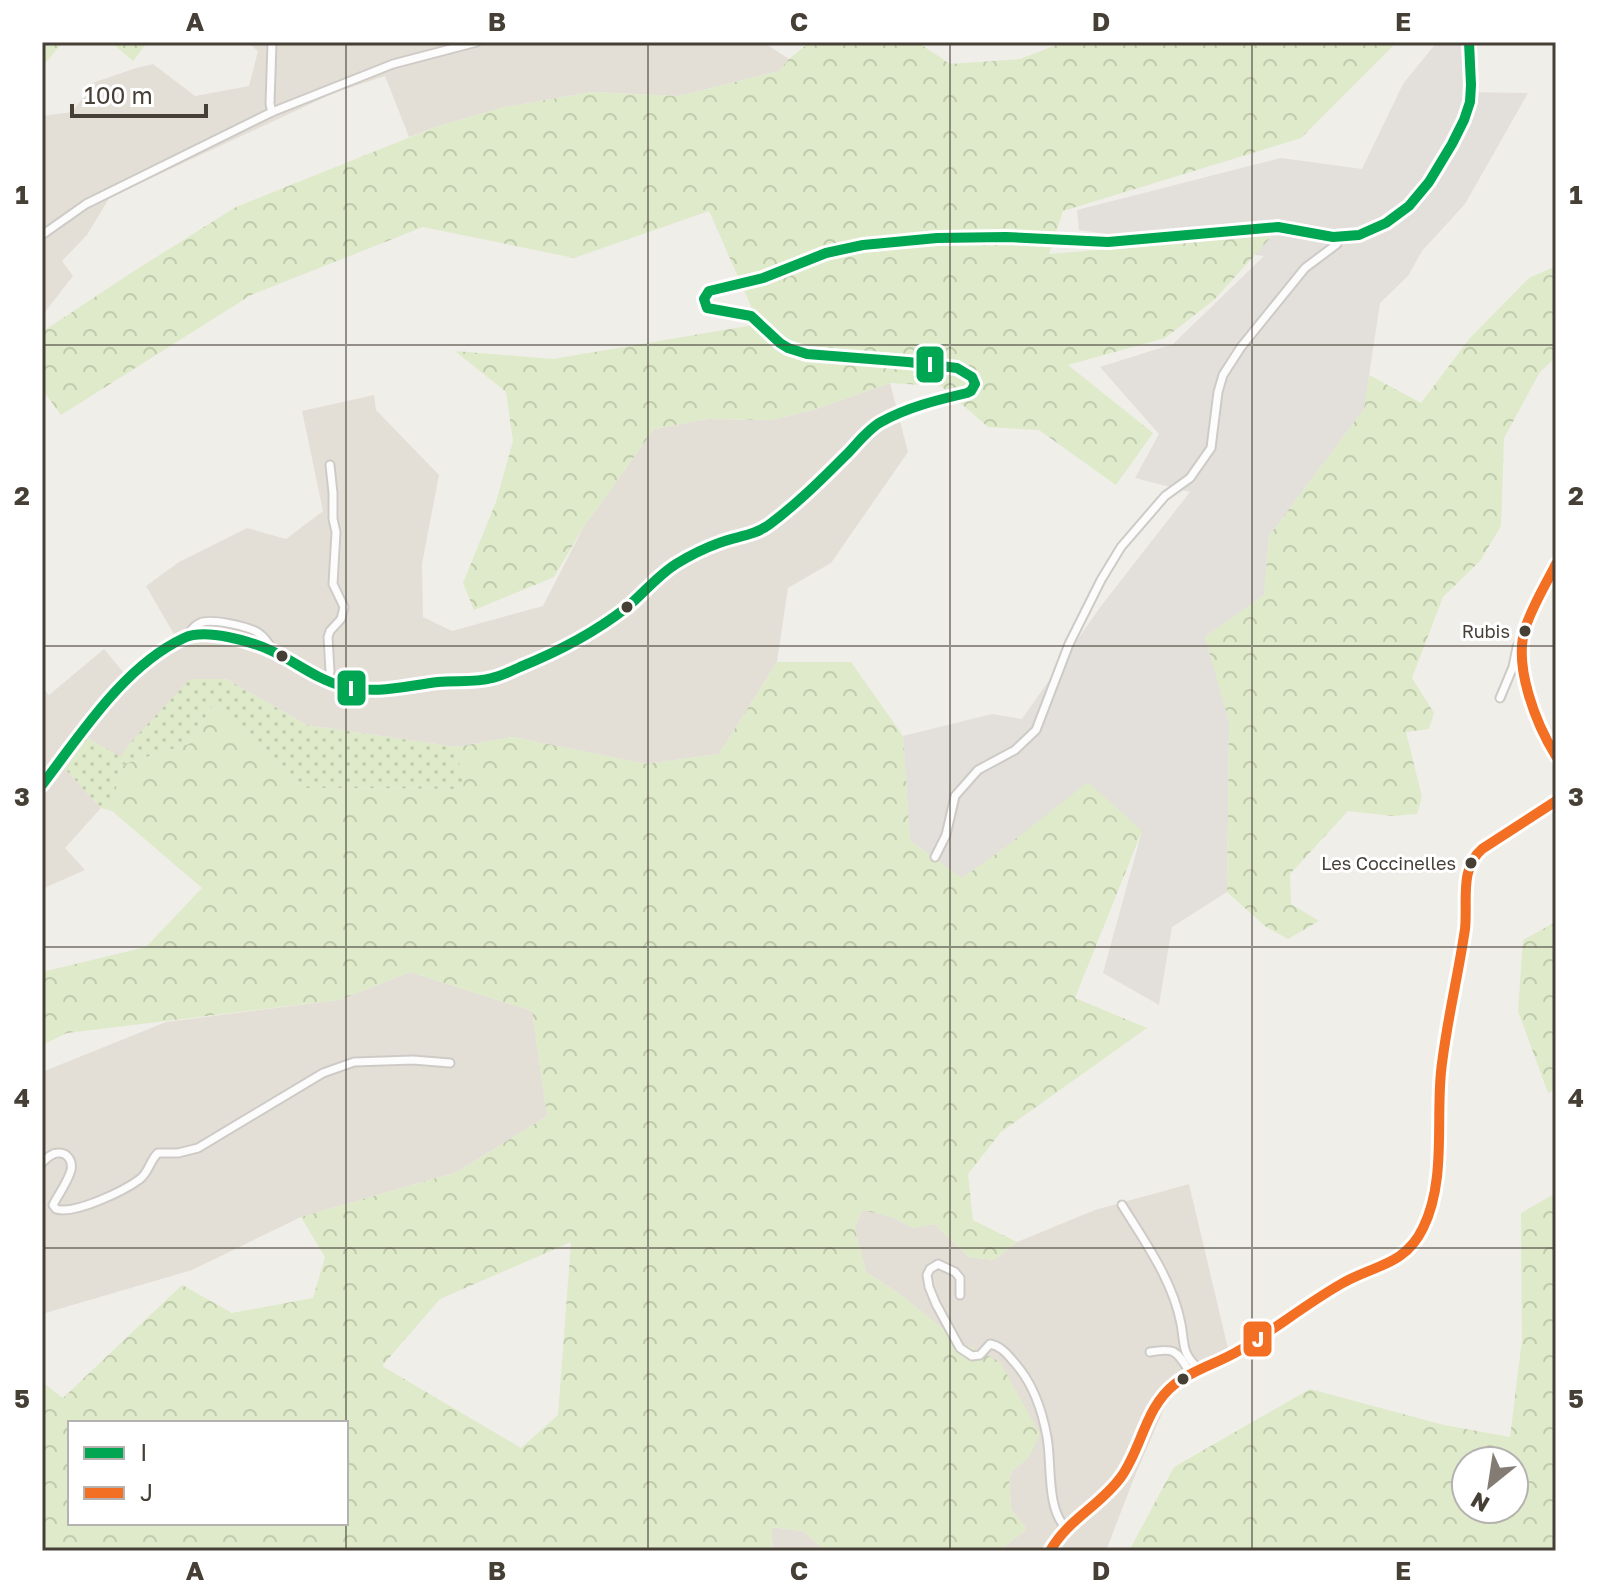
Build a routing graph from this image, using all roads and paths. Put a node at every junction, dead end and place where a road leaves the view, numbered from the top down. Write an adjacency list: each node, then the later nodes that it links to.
1 (272, 42): 5 (street)
2 (477, 42): 4 (street)
3 (1469, 42): 7 (street)
4 (444, 46): 5 (street)
5 (272, 112): 6 (street)
6 (42, 235)
7 (1338, 238): 13 (street); 18 (street)
8 (330, 465): 13 (street)
9 (1556, 564): 11 (street)
10 (186, 637): 12 (street); 12 (street); 16 (street)
11 (1523, 639): 14 (street); 15 (street)
12 (273, 651): 13 (street)
13 (328, 682)
14 (1500, 698)
15 (1556, 756)
16 (42, 785)
17 (1556, 801): 24 (street)
18 (935, 857)
19 (450, 1063): 20 (street)
20 (42, 1163)
21 (1122, 1205): 24 (street)
22 (960, 1295): 25 (street)
23 (1150, 1352): 24 (street)
24 (1195, 1372): 25 (street)
25 (1066, 1528): 26 (street)
26 (1050, 1551)

